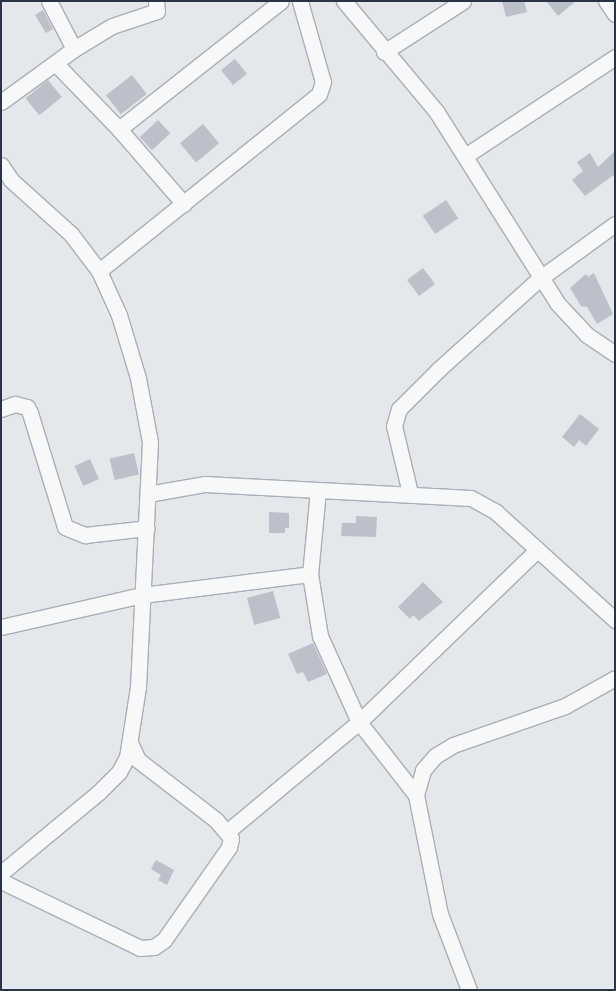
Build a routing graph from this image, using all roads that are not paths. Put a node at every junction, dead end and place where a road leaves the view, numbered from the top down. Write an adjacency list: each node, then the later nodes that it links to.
1 (49, 1): 9 (street)
2 (156, 1): 9 (street)
3 (281, 1): 14 (street)
4 (300, 1): 17 (street)
5 (344, 1): 10 (street)
6 (463, 1): 10 (street)
7 (606, 1): 8 (street)
8 (615, 14)
9 (74, 49): 12 (street)
10 (384, 52): 15 (street)
11 (615, 57): 15 (street)
12 (56, 64): 13 (street); 14 (street)
13 (1, 102)
14 (120, 129): 17 (street)
15 (465, 156): 20 (street)
16 (1, 165): 19 (street)
17 (184, 204): 19 (street)
18 (615, 224): 20 (street)
19 (99, 271): 25 (street)
20 (539, 279): 21 (street); 24 (street)
21 (615, 354)
22 (1, 410): 26 (street)
23 (318, 490): 24 (street); 25 (street); 28 (street)
24 (410, 493): 27 (street)
25 (148, 494): 26 (street)
26 (147, 528): 29 (street)
27 (537, 550): 30 (street); 33 (street)
28 (310, 574): 29 (street); 33 (street)
29 (142, 595): 31 (street); 34 (street)
30 (615, 620)
31 (1, 627)
32 (615, 678): 35 (street)
33 (359, 722): 35 (street); 36 (street)
34 (130, 743): 36 (street); 37 (street)
35 (416, 795): 39 (street)
36 (228, 831): 38 (street)
37 (1, 873)
38 (1, 881)
39 (469, 990)

